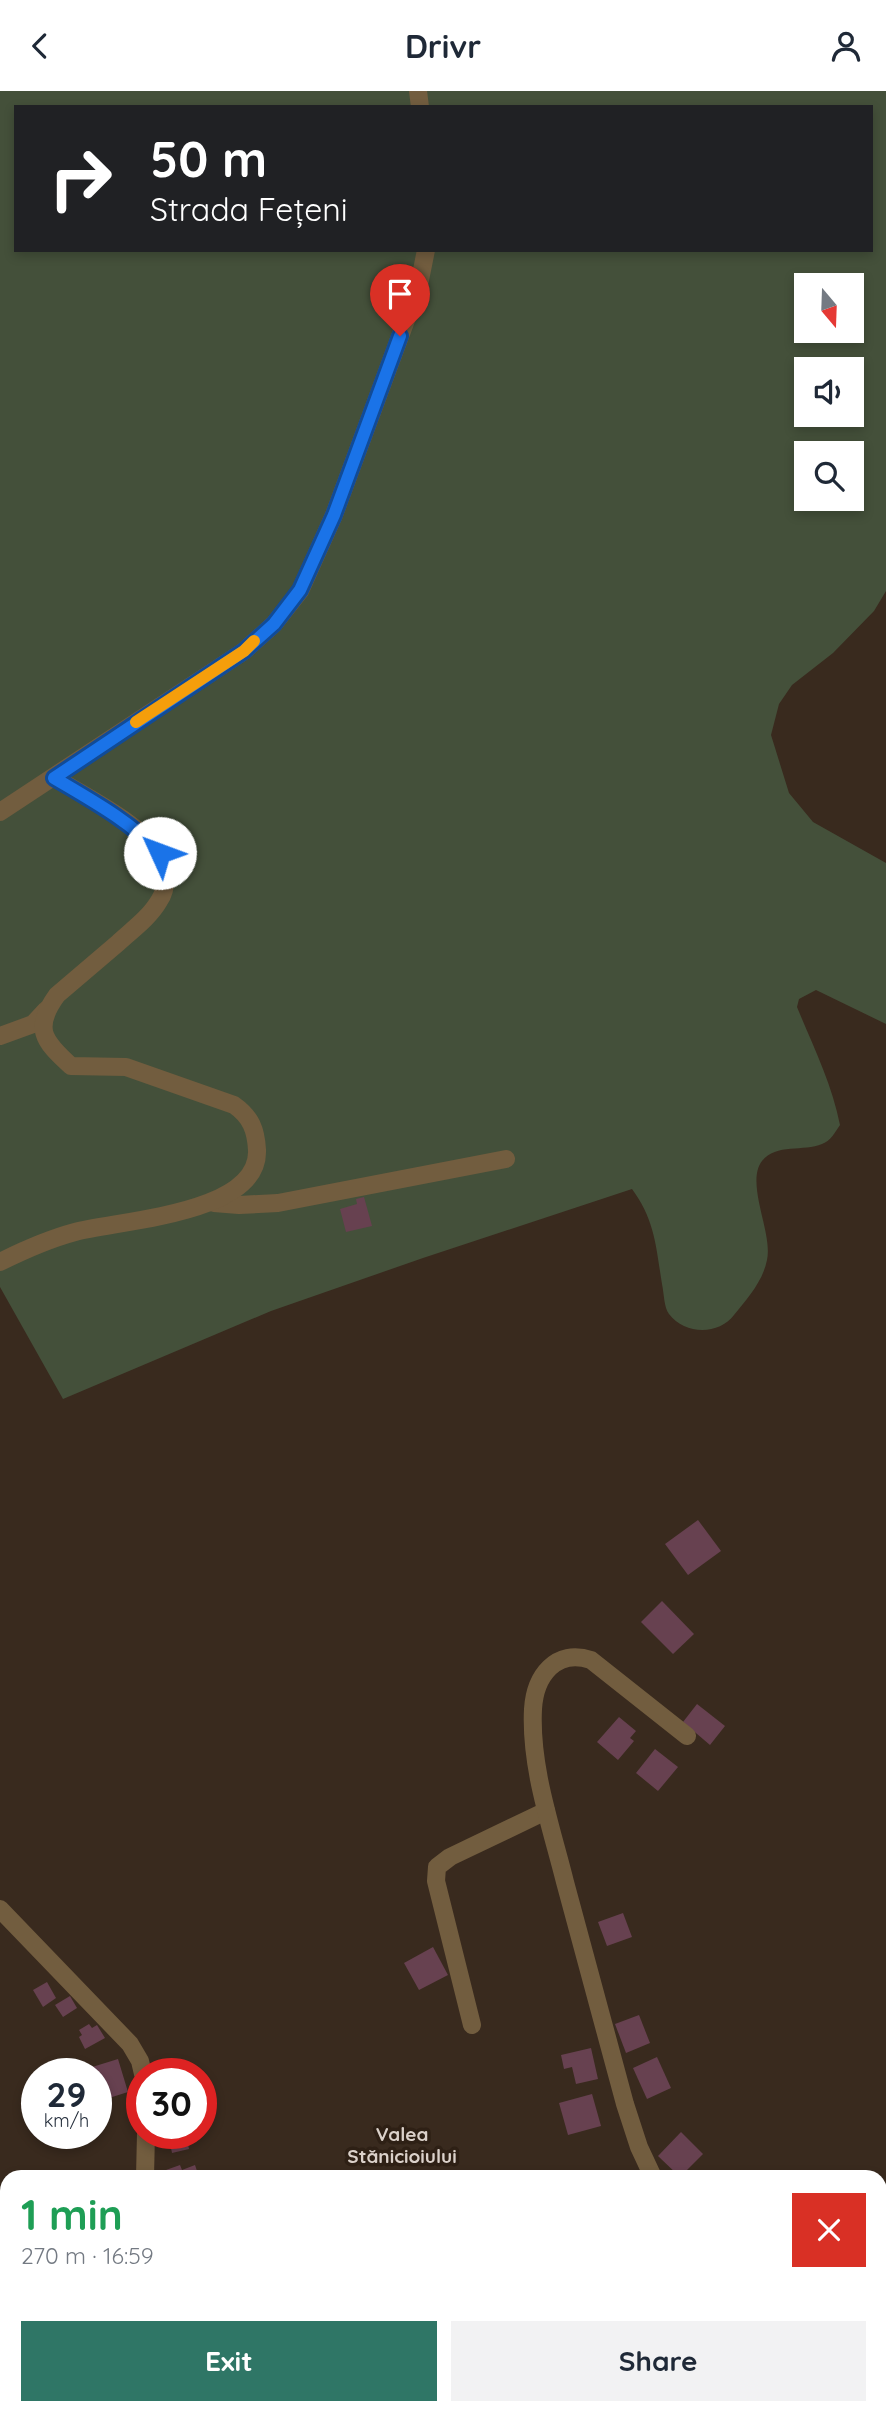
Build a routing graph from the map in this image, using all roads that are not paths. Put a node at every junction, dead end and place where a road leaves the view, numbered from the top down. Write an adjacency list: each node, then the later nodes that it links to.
1 (426, 252): 2 (street)
2 (54, 778): 3 (street); 4 (street)
3 (0, 812)
4 (46, 1010): 5 (street); 7 (street)
5 (0, 1035)
6 (506, 1159): 7 (street)
7 (214, 1203): 8 (street)
8 (0, 1262)
9 (687, 1736): 10 (street)
10 (546, 1811): 12 (street); 16 (street)
11 (0, 1909): 13 (street)
12 (472, 2025)
13 (138, 2058)
14 (146, 2149): 15 (street)
15 (145, 2170)
16 (650, 2170)

